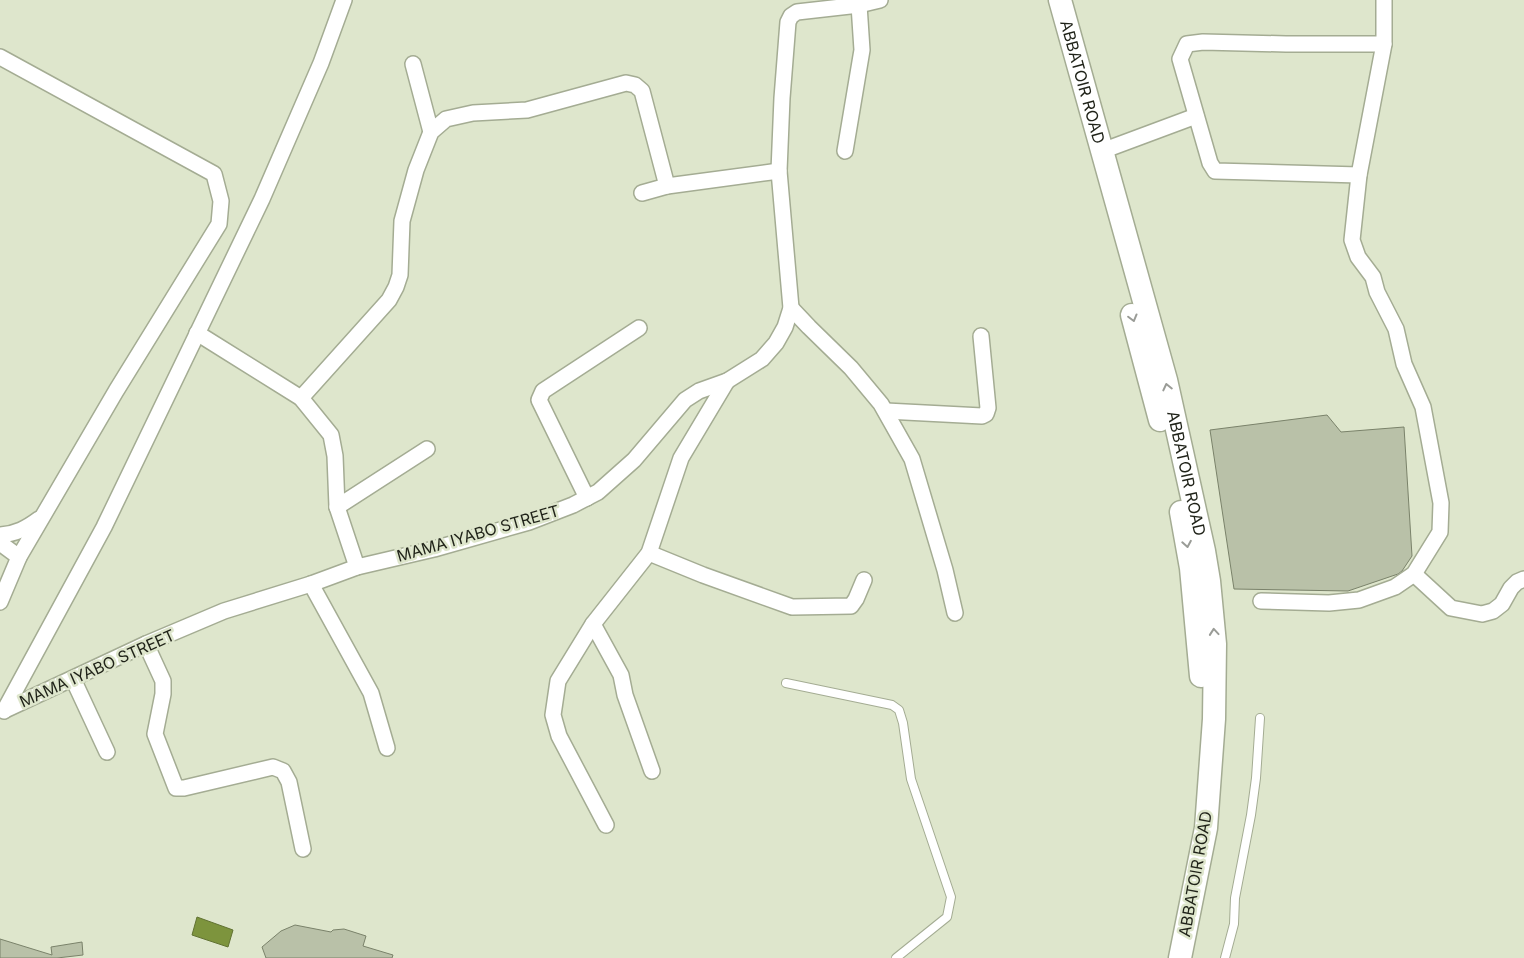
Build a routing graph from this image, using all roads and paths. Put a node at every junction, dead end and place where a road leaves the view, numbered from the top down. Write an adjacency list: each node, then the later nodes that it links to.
1 (344, 0): 20 (street)
2 (880, 0): 6 (street, MAMA IYABO STREET)
3 (1050, 0): 53 (street, ABBATOIR ROAD, one-way to 53)
4 (1060, 0): 13 (street, ABBATOIR ROAD)
5 (1384, 0): 7 (street)
6 (859, 5): 12 (street); 14 (street, MAMA IYABO STREET)
7 (1384, 44): 10 (street); 15 (street)
8 (0, 57): 28 (street)
9 (413, 64): 11 (street)
10 (1196, 116): 13 (street); 15 (street)
11 (431, 132): 16 (street); 23 (street)
12 (845, 151)
13 (1102, 151): 54 (street, ABBATOIR ROAD, one-way to 13)
14 (779, 171): 16 (street); 18 (street, MAMA IYABO STREET)
15 (1359, 174): 34 (street)
16 (667, 186): 17 (street)
17 (642, 193)
18 (791, 308): 22 (street, MAMA IYABO STREET); 24 (street)
19 (639, 328): 26 (street)
20 (197, 333): 23 (street); 45 (street)
21 (981, 336): 24 (street)
22 (727, 381): 26 (street, MAMA IYABO STREET); 31 (street)
23 (301, 398): 27 (street)
24 (886, 411): 40 (street)
25 (427, 449): 27 (street)
26 (587, 498): 33 (street, MAMA IYABO STREET)
27 (337, 508): 33 (street)
28 (46, 513): 29 (street); 32 (street)
29 (0, 535)
30 (0, 543): 32 (street)
31 (649, 553): 36 (street); 41 (street)
32 (19, 557): 39 (street)
33 (357, 567): 37 (street, MAMA IYABO STREET)
34 (1414, 574): 35 (street); 38 (street)
35 (1524, 579)
36 (864, 580)
37 (311, 584): 42 (street, MAMA IYABO STREET); 47 (street)
38 (1261, 601)
39 (0, 602)
40 (955, 613)
41 (593, 624): 49 (street); 50 (street)
42 (146, 644): 43 (street, MAMA IYABO STREET); 51 (street)
43 (73, 679): 45 (street, MAMA IYABO STREET); 48 (street)
44 (786, 683): 52 (lane)
45 (2, 714)
46 (1260, 718): 55 (lane)
47 (387, 748)
48 (107, 752)
49 (652, 771)
50 (606, 825)
51 (303, 849)
52 (896, 958)
53 (1166, 958)
54 (1180, 958)
55 (1226, 958)

